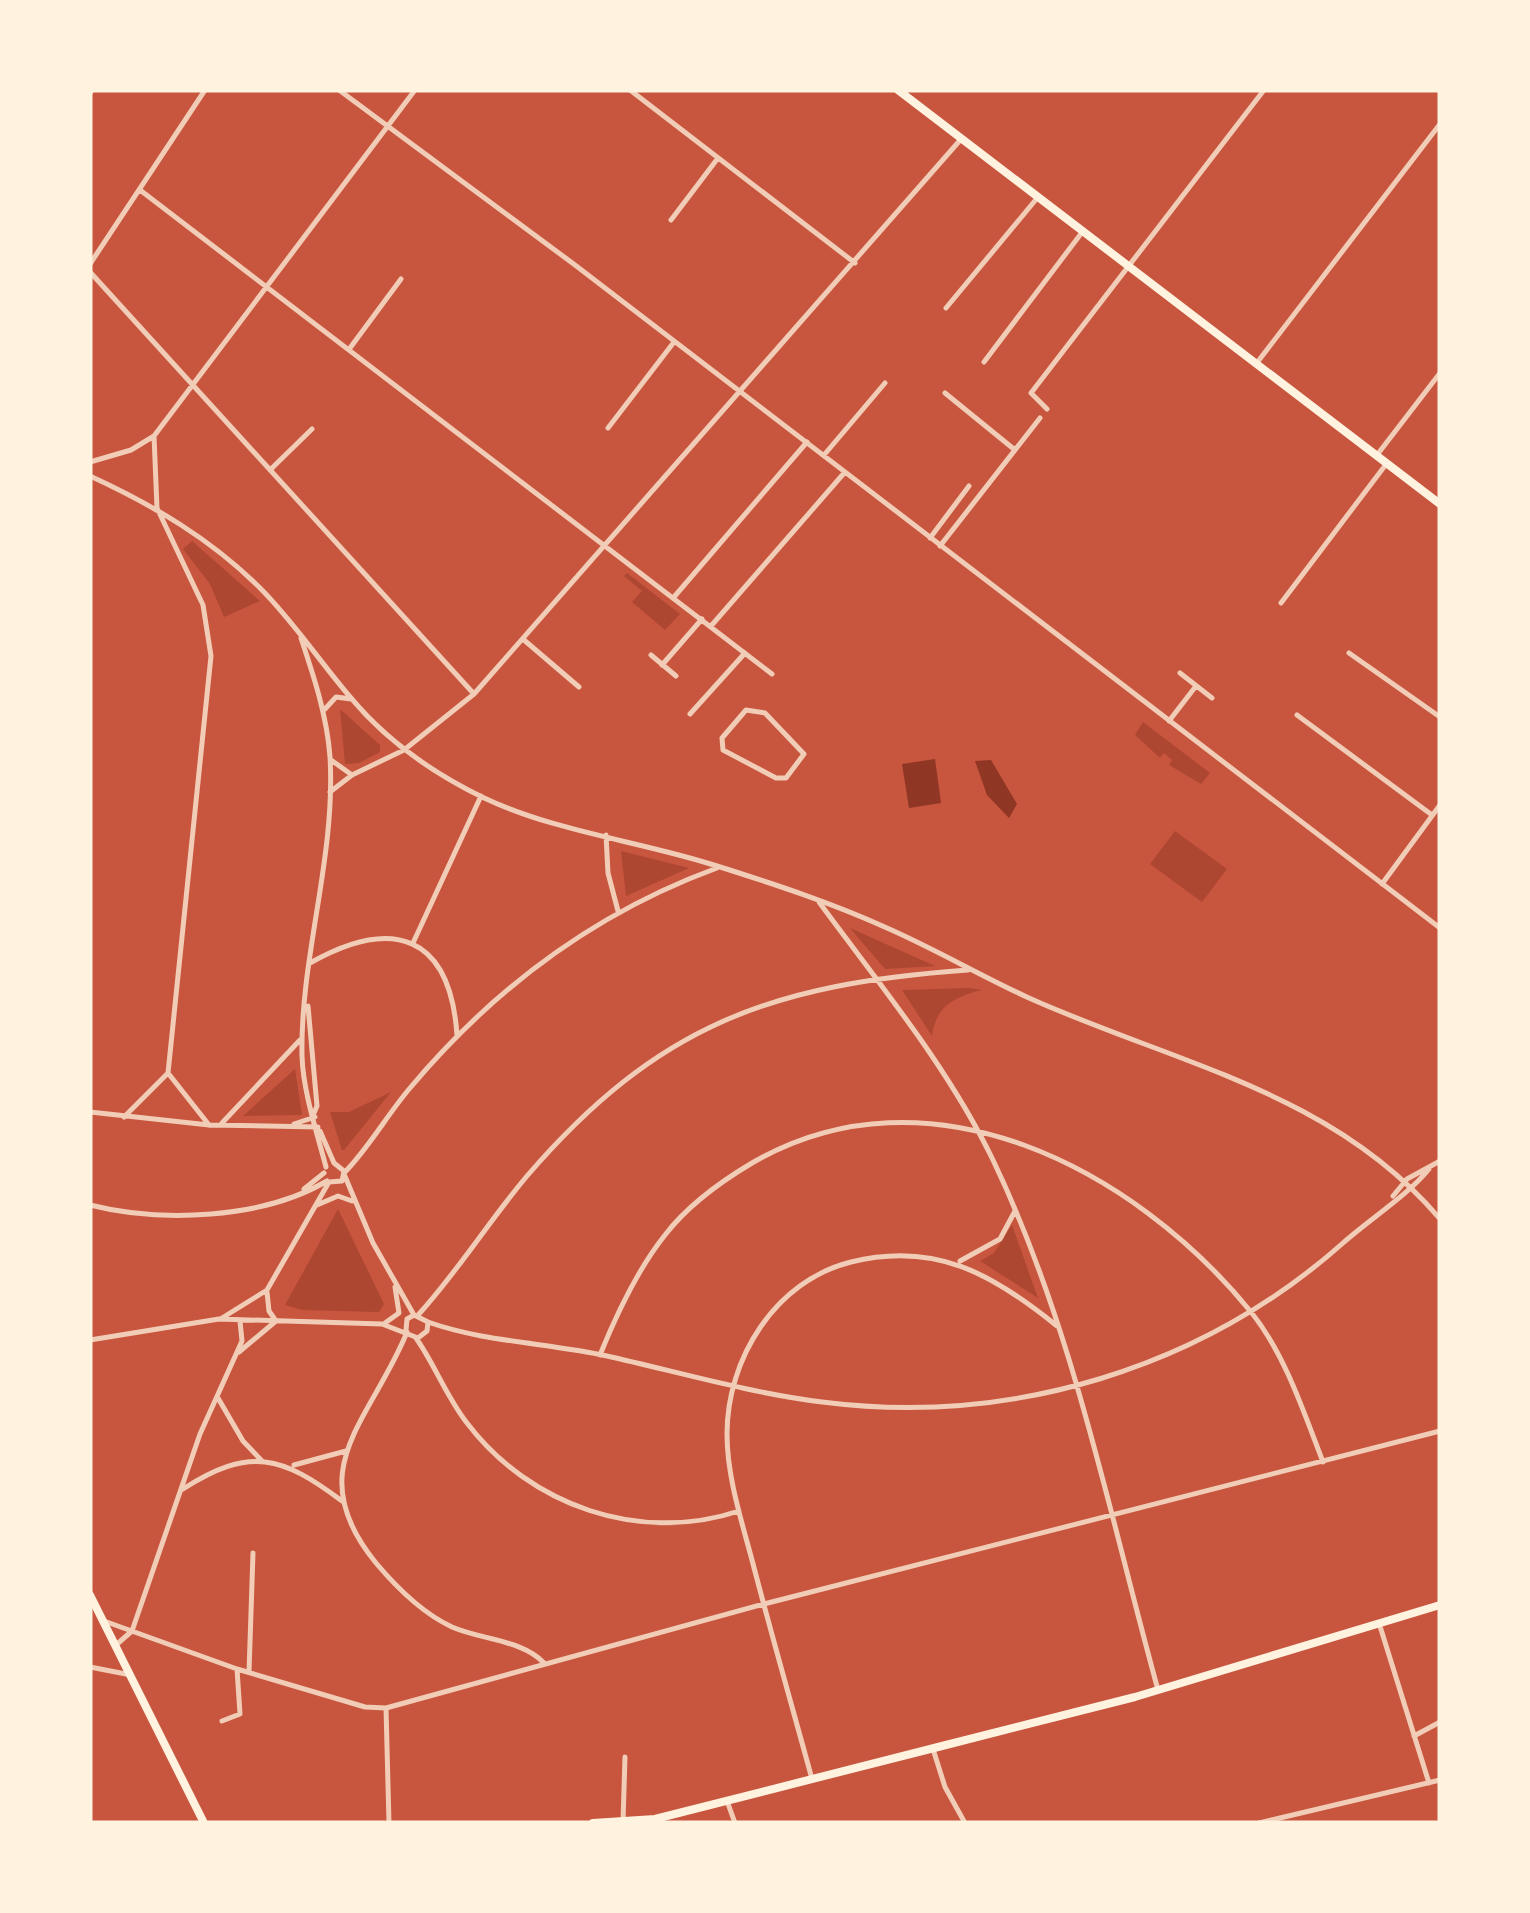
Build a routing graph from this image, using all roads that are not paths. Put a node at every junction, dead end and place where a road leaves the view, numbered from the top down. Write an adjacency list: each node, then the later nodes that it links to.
1 (205, 90): 11 (street)
2 (338, 90): 8 (street)
3 (415, 90): 8 (street)
4 (630, 90): 10 (street)
5 (898, 90): 9 (main road)
6 (1264, 90): 17 (street)
7 (1440, 124): 25 (street)
8 (386, 127): 20 (street); 22 (street)
9 (962, 138): 12 (main road); 15 (street)
10 (718, 158): 13 (street); 15 (street)
11 (140, 190): 16 (street); 20 (street)
12 (1038, 197): 14 (main road); 21 (street)
13 (671, 220)
14 (1083, 231): 17 (main road); 24 (street)
15 (855, 263): 29 (street)
16 (90, 264)
17 (1129, 266): 25 (main road); 31 (street)
18 (90, 272): 28 (street)
19 (402, 279): 23 (street)
20 (268, 287): 23 (street); 28 (street)
21 (946, 308)
22 (674, 342): 29 (street); 33 (street)
23 (350, 348): 49 (street)
24 (984, 362)
25 (1256, 364): 39 (main road)
26 (1440, 373): 39 (street)
27 (885, 383): 38 (street)
28 (194, 384): 35 (street); 42 (street)
29 (742, 393): 36 (street); 49 (street)
30 (945, 393): 37 (street)
31 (1046, 409)
32 (1040, 418): 37 (street)
33 (608, 428)
34 (312, 429): 42 (street)
35 (154, 436): 40 (street); 47 (street)
36 (807, 442): 38 (street); 51 (street)
37 (1015, 450): 50 (street)
38 (824, 455): 43 (street)
39 (1377, 455): 41 (main road)
40 (90, 462)
41 (1387, 463): 46 (main road); 52 (street)
42 (270, 470): 66 (street)
43 (846, 472): 48 (street); 54 (street)
44 (90, 476): 47 (street)
45 (969, 486): 48 (street)
46 (1440, 504)
47 (158, 508): 55 (street); 97 (street)
48 (930, 538): 50 (street)
49 (608, 545): 51 (street); 56 (street)
50 (940, 546): 74 (street)
51 (674, 597): 53 (street)
52 (1281, 603)
53 (702, 619): 54 (street); 60 (street)
54 (711, 626): 57 (street)
55 (300, 635): 68 (street); 69 (street)
56 (524, 640): 65 (street); 66 (street)
57 (745, 652): 62 (street); 70 (street)
58 (1349, 653): 72 (street)
59 (651, 655): 60 (street)
60 (662, 665): 63 (street)
61 (1180, 673): 64 (street)
62 (772, 674)
63 (676, 676)
64 (1196, 686): 67 (street); 74 (street)
65 (579, 687)
66 (474, 694): 75 (street)
67 (1212, 698)
68 (351, 699): 69 (street); 75 (street)
69 (324, 712): 76 (street)
70 (690, 714)
71 (1297, 715): 81 (street)
72 (1440, 717)
73 (774, 720): 73 (street)
74 (1169, 722): 84 (street)
75 (404, 750): 77 (street); 79 (street)
76 (330, 759): 77 (street); 78 (street)
77 (352, 775): 78 (street)
78 (330, 792): 89 (street)
79 (481, 796): 82 (street); 88 (street)
80 (1440, 804): 81 (street)
81 (1432, 815): 84 (street)
82 (606, 834): 83 (street); 86 (street)
83 (720, 867): 85 (street); 86 (street)
84 (1382, 884): 87 (street)
85 (817, 899): 90 (street); 91 (street)
86 (618, 911): 93 (street)
87 (1440, 928)
88 (412, 942): 89 (street); 93 (street)
89 (310, 964): 92 (street)
90 (970, 969): 91 (street); 112 (street)
91 (874, 977): 105 (street); 129 (street)
92 (307, 1004): 94 (street); 99 (street)
93 (457, 1035): 106 (street)
94 (302, 1039): 95 (street); 96 (street)
95 (286, 1058): 96 (street); 102 (street)
96 (302, 1060): 99 (street)
97 (168, 1073): 100 (street); 101 (street)
98 (90, 1112): 100 (street)
99 (314, 1115): 103 (street); 104 (street)
100 (124, 1117): 101 (street)
101 (209, 1124): 102 (street)
102 (220, 1124): 103 (street)
103 (292, 1125): 104 (street)
104 (319, 1128): 108 (street); 110 (street)
105 (975, 1128): 120 (street); 125 (street); 138 (street)
106 (358, 1152): 108 (street); 111 (street)
107 (1440, 1161): 109 (street)
108 (336, 1164): 110 (street); 111 (street)
109 (1429, 1169): 112 (street); 114 (street)
110 (325, 1170): 113 (street); 115 (street)
111 (344, 1174): 113 (street); 117 (street)
112 (1404, 1181): 114 (street); 116 (street)
113 (328, 1182): 115 (street); 118 (street)
114 (1412, 1188): 116 (street); 121 (street)
115 (302, 1191): 119 (street)
116 (1392, 1199): 125 (street)
117 (355, 1202): 118 (street); 123 (street)
118 (316, 1205): 124 (street)
119 (90, 1206)
120 (1016, 1211): 122 (street); 131 (street)
121 (1440, 1220)
122 (957, 1262): 131 (street); 139 (street)
123 (392, 1280): 129 (street); 130 (street)
124 (267, 1290): 126 (street); 128 (street)
125 (1252, 1313): 140 (street); 145 (street)
126 (219, 1319): 127 (street); 134 (street)
127 (240, 1321): 128 (street); 135 (street)
128 (276, 1321): 130 (street); 135 (street)
129 (423, 1322): 132 (street); 133 (street); 137 (street); 138 (street)
130 (382, 1324): 132 (street)
131 (1057, 1326): 140 (street)
132 (406, 1331): 133 (street); 136 (street)
133 (415, 1338): 136 (street); 137 (street)
134 (90, 1340)
135 (237, 1354): 141 (street)
136 (398, 1354): 143 (street)
137 (427, 1354): 149 (street)
138 (600, 1354): 139 (street)
139 (732, 1385): 140 (street); 149 (street)
140 (1076, 1387): 150 (street)
141 (217, 1396): 144 (street); 147 (street)
142 (1440, 1431): 145 (street)
143 (346, 1451): 146 (street); 148 (street)
144 (262, 1461): 146 (street); 147 (street)
145 (1324, 1462): 150 (street)
146 (291, 1466): 148 (street)
147 (181, 1490): 157 (street)
148 (342, 1501): 159 (street)
149 (739, 1511): 153 (street)
150 (1110, 1517): 153 (street); 164 (street)
151 (252, 1552): 162 (street)
152 (90, 1595): 155 (main road)
153 (764, 1604): 159 (street); 171 (street)
154 (1440, 1605): 156 (main road)
155 (104, 1621): 157 (street); 158 (main road)
156 (1380, 1623): 164 (main road); 168 (street)
157 (132, 1632): 158 (street); 161 (street)
158 (116, 1645): 163 (main road)
159 (544, 1664): 165 (street)
160 (90, 1668): 163 (street)
161 (238, 1669): 162 (street); 166 (street)
162 (249, 1672): 165 (street)
163 (132, 1675): 176 (main road)
164 (1158, 1690): 169 (main road)
165 (386, 1708): 177 (street)
166 (222, 1721)
167 (1440, 1722): 168 (street)
168 (1414, 1736): 173 (street)
169 (933, 1749): 171 (main road); 180 (street)
170 (624, 1756): 175 (street)
171 (812, 1779): 174 (main road)
172 (1440, 1780): 173 (street)
173 (1429, 1782): 181 (street)
174 (726, 1801): 175 (main road); 179 (street)
175 (623, 1822): 178 (main road)
176 (204, 1823)
177 (389, 1823)
178 (593, 1823)
179 (735, 1823)
180 (965, 1823)
181 (1258, 1823)

